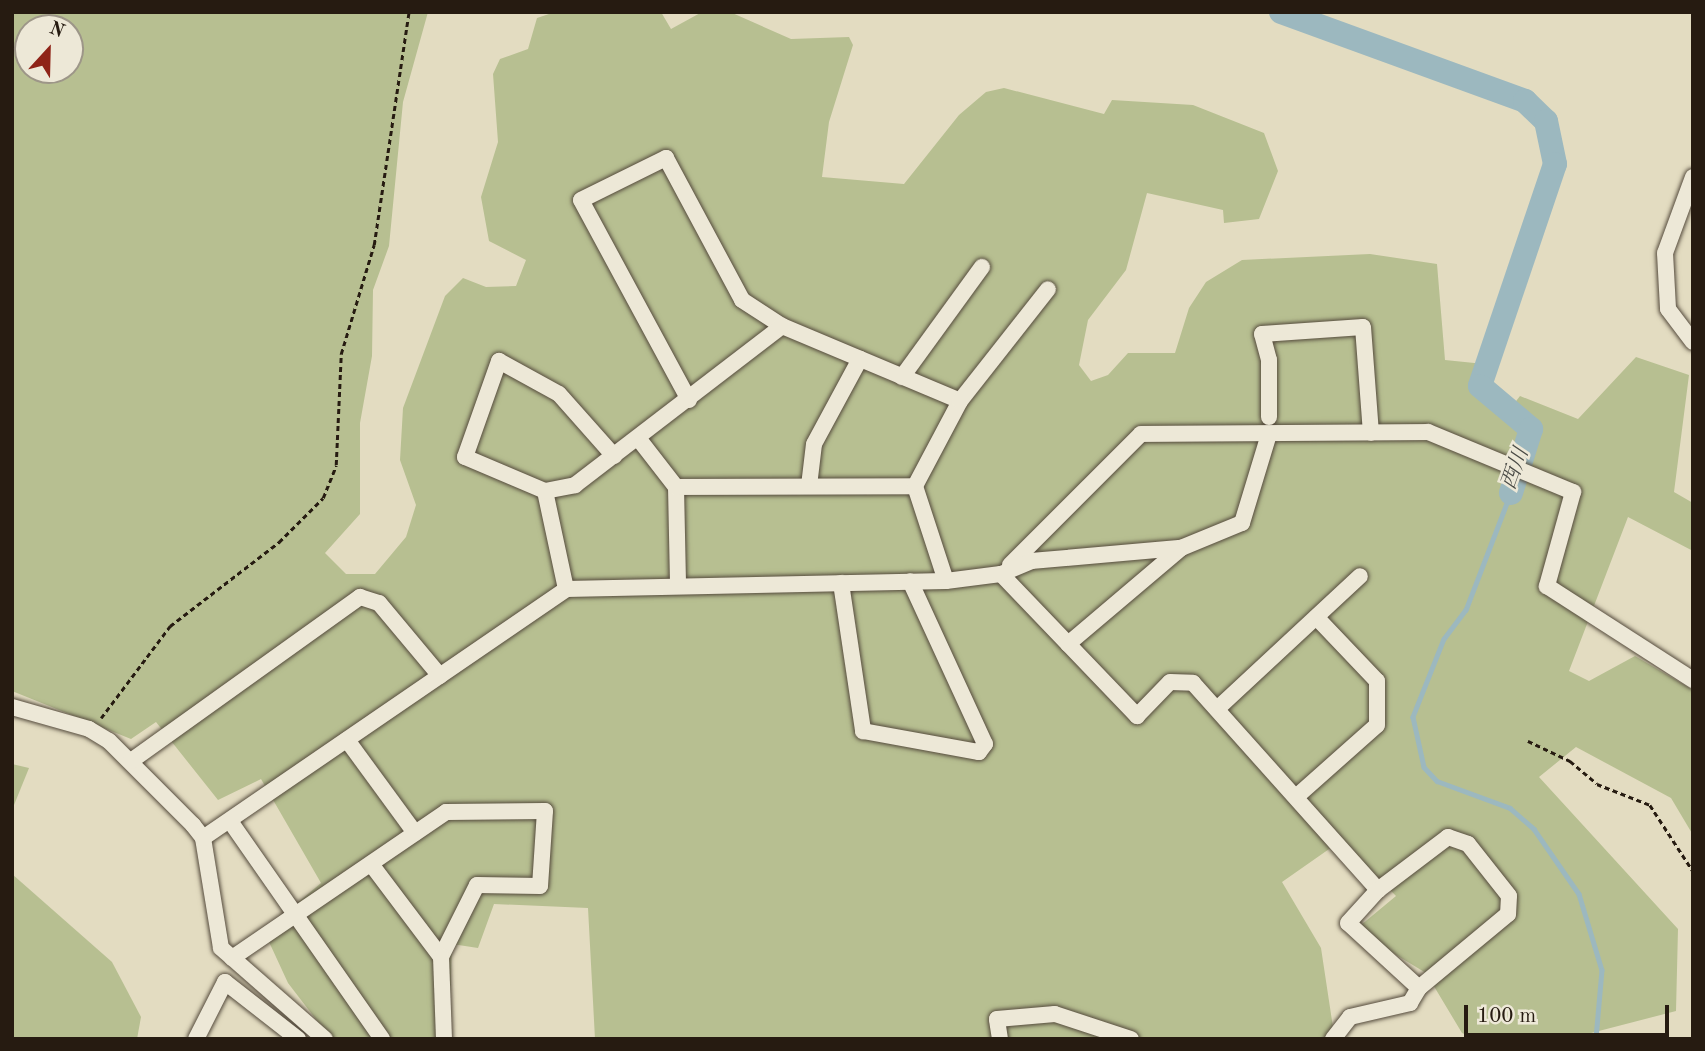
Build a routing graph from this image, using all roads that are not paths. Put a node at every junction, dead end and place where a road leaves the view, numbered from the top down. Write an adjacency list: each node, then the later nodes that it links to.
1 (1693, 177): 5 (street)
2 (982, 267): 7 (street)
3 (1048, 289): 9 (street)
4 (782, 326): 6 (street); 8 (street); 8 (street)
5 (1693, 342)
6 (860, 359): 7 (street); 15 (street)
7 (901, 377): 9 (street)
8 (689, 400): 13 (street)
9 (960, 401): 16 (street)
10 (1269, 416): 11 (street)
11 (1371, 433): 12 (street); 30 (street)
12 (1269, 435): 19 (street); 20 (street)
13 (638, 438): 14 (street); 17 (street)
14 (614, 456): 18 (street); 18 (street)
15 (809, 486): 16 (street); 17 (street)
16 (915, 486): 23 (street)
17 (676, 487): 25 (street)
18 (545, 491): 26 (street)
19 (1181, 548): 20 (street); 28 (street)
20 (1001, 575): 23 (street); 28 (street)
21 (1360, 576): 27 (street)
22 (910, 581): 23 (street); 24 (street); 24 (street)
23 (946, 581)
24 (841, 583): 25 (street)
25 (678, 586): 26 (street)
26 (566, 589): 29 (street)
27 (1316, 617): 32 (street); 35 (street)
28 (1068, 645): 32 (street)
29 (440, 676): 33 (street); 34 (street)
30 (1693, 680)
31 (12, 707): 34 (street)
32 (1217, 709): 35 (street)
33 (347, 740): 36 (street); 37 (street)
34 (131, 761): 38 (street)
35 (1296, 797): 40 (street)
36 (229, 821): 38 (street); 41 (street)
37 (415, 833): 39 (street); 42 (street)
38 (203, 838): 43 (street)
39 (371, 864): 41 (street); 42 (street)
40 (1378, 890): 44 (street); 44 (street)
41 (297, 914): 43 (street); 48 (street)
42 (442, 957): 49 (street)
43 (232, 958): 47 (street)
44 (1419, 988): 52 (street)
45 (196, 1039): 46 (street)
46 (298, 1039)
47 (325, 1039)
48 (383, 1039)
49 (444, 1039)
50 (1000, 1039): 51 (street)
51 (1131, 1039)
52 (1333, 1039)

